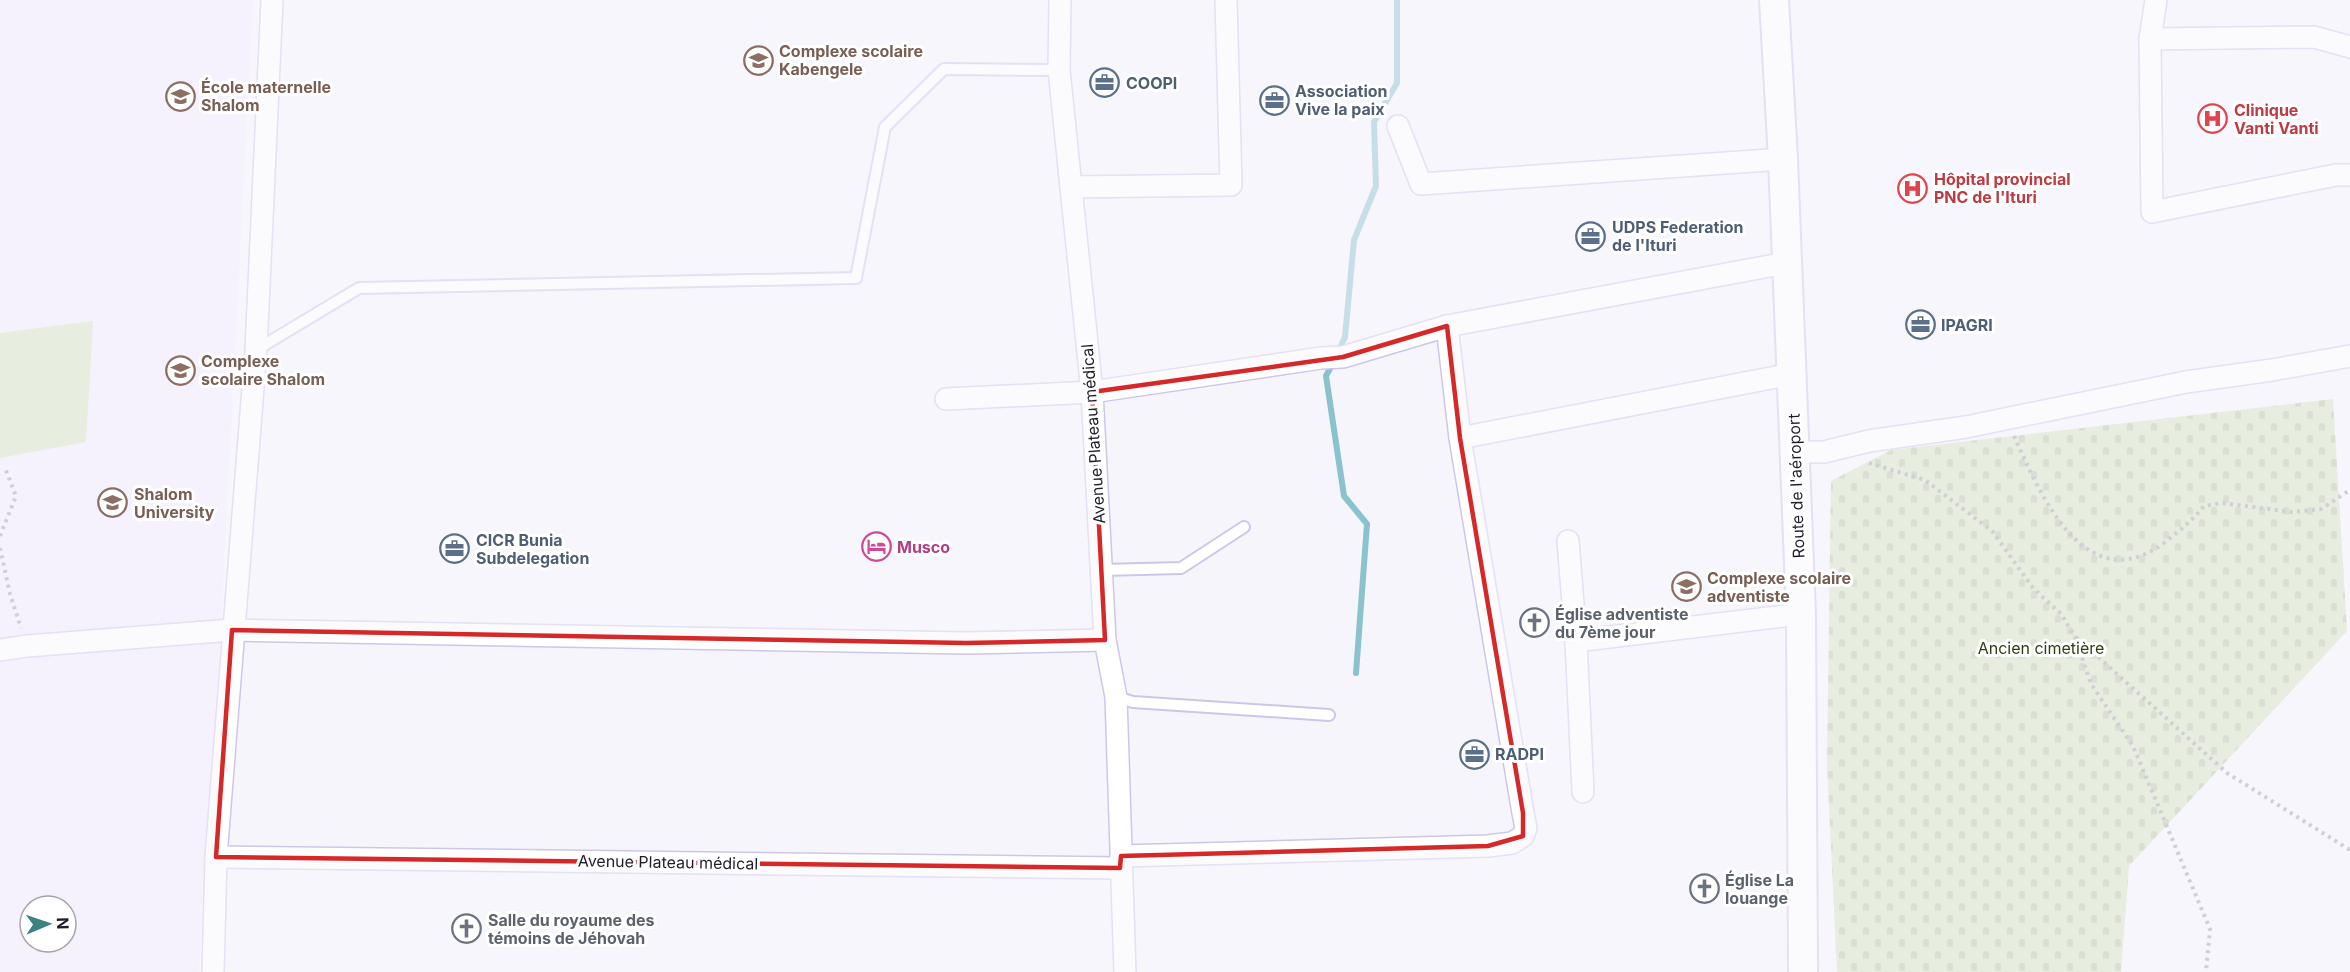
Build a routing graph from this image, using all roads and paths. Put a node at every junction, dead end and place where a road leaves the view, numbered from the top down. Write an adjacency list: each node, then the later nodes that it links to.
1 (272, 0): 15 (street)
2 (1060, 0): 8 (street, Avenue Plateau médical)
3 (1226, 0): 12 (street)
4 (1774, 0): 10 (street, Route de l'aéroport)
5 (2156, 0): 6 (street)
6 (2150, 39): 7 (street); 11 (street)
7 (2350, 47)
8 (1059, 70): 12 (street, Avenue Plateau médical); 15 (lane)
9 (1398, 126): 10 (street)
10 (1783, 159): 13 (street, Route de l'aéroport)
11 (2350, 176)
12 (1071, 187): 18 (street, Avenue Plateau médical)
13 (1786, 263): 14 (street); 17 (street, Route de l'aéroport)
14 (1447, 326): 18 (street); 21 (street)
15 (256, 350): 32 (street)
16 (2350, 356): 20 (street)
17 (1792, 374): 21 (street); 22 (street, Route de l'aéroport)
18 (1092, 392): 19 (street); 30 (street, Avenue Plateau médical)
19 (946, 399)
20 (2006, 419): 22 (street); 25 (path)
21 (1460, 438): 43 (street)
22 (1794, 452): 31 (street, Route de l'aéroport)
23 (1858, 460): 33 (path)
24 (5, 468): 27 (path)
25 (2350, 490)
26 (1244, 527): 30 (lane)
27 (0, 536)
28 (1568, 541): 35 (street)
29 (0, 548): 36 (path)
30 (1102, 570): 34 (street, Avenue Plateau médical)
31 (1801, 614): 35 (street); 46 (street, Route de l'aéroport)
32 (232, 630): 34 (street); 36 (street); 42 (street)
33 (2075, 637): 41 (path); 47 (path)
34 (1105, 640): 38 (street, Avenue Plateau médical)
35 (1576, 641): 40 (street)
36 (27, 646): 37 (street)
37 (0, 650)
38 (1116, 698): 39 (lane); 43 (street, Avenue Plateau médical)
39 (1329, 715)
40 (1583, 792)
41 (2350, 850)
42 (216, 857): 43 (street, Avenue Plateau médical); 44 (street)
43 (1121, 862): 45 (street, Avenue Plateau médical)
44 (213, 972)
45 (1125, 972)
46 (1803, 972)
47 (2206, 972)

